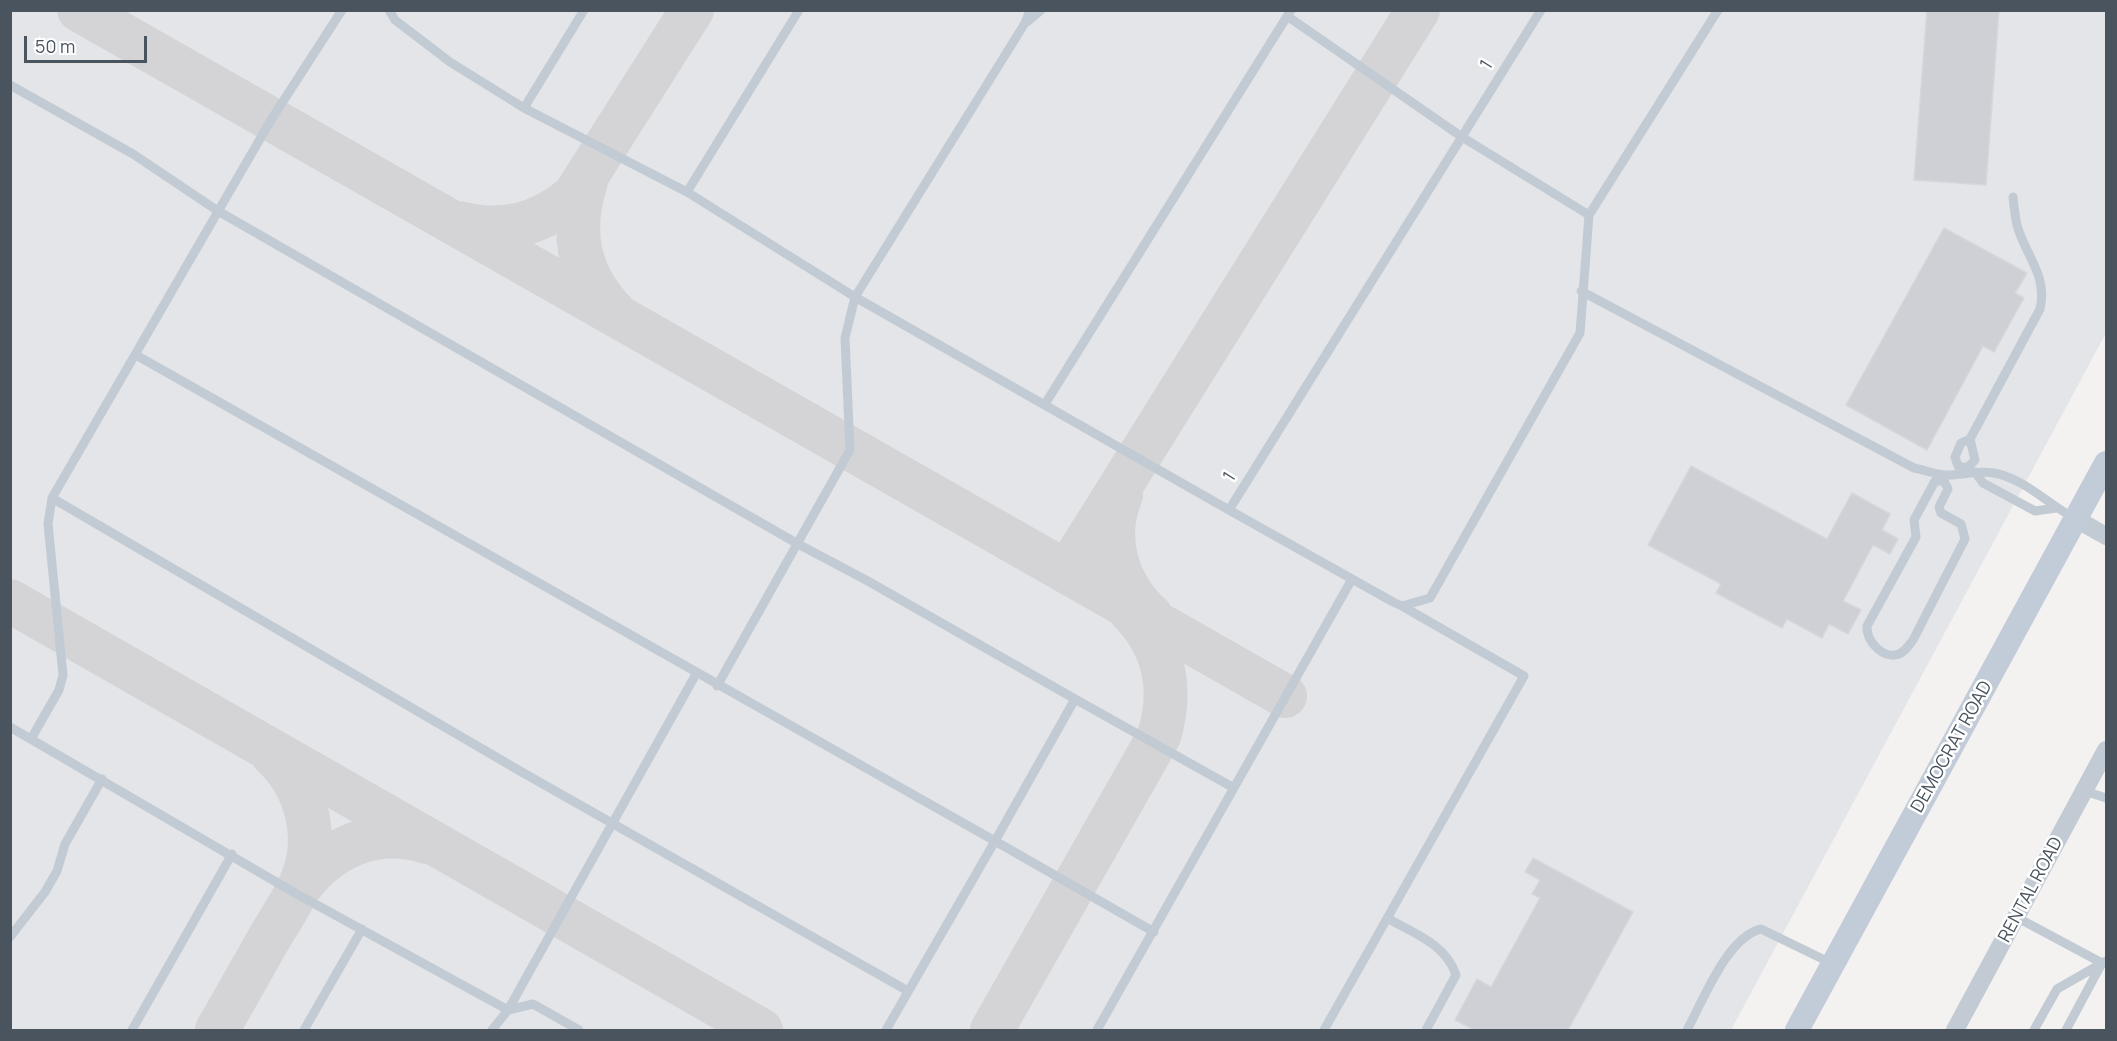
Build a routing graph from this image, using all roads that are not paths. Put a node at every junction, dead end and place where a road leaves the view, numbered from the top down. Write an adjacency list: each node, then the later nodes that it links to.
1 (342, 10): 16 (lane)
2 (389, 10): 12 (lane)
3 (584, 10): 12 (lane)
4 (799, 10): 14 (lane)
5 (1030, 10): 10 (lane)
6 (1041, 10): 10 (lane)
7 (1541, 10): 13 (lane, 1)
8 (1718, 10): 17 (lane)
9 (1289, 13): 13 (lane); 21 (lane)
10 (1025, 23): 19 (lane)
11 (10, 85): 16 (lane)
12 (524, 108): 14 (lane)
13 (1462, 137): 17 (lane); 27 (lane, 1)
14 (687, 192): 19 (lane)
15 (2013, 197): 22 (lane)
16 (218, 211): 20 (lane); 30 (lane)
17 (1589, 215): 18 (lane)
18 (1581, 291): 25 (lane); 32 (lane)
19 (855, 297): 21 (lane); 30 (lane)
20 (136, 355): 26 (lane); 33 (lane)
21 (1046, 404): 27 (lane)
22 (1970, 439): 24 (lane); 24 (lane)
23 (2106, 464): 28 (main road, DEMOCRAT ROAD)
24 (1970, 471): 25 (lane); 28 (lane); 28 (lane)
25 (1946, 478): 25 (lane)
26 (52, 498): 37 (lane); 43 (lane)
27 (1229, 510): 31 (lane, 1)
28 (2066, 514): 29 (street); 52 (main road, DEMOCRAT ROAD)
29 (2106, 536)
30 (798, 544): 34 (lane); 35 (lane)
31 (1352, 579): 32 (lane, 1); 40 (lane)
32 (1402, 606): 46 (lane, 1)
33 (696, 674): 34 (lane); 43 (lane)
34 (717, 686): 44 (lane)
35 (1075, 699): 40 (lane); 44 (lane)
36 (10, 726): 37 (lane)
37 (31, 739): 39 (lane)
38 (2105, 756): 41 (street, RENTAL ROAD)
39 (102, 779): 45 (lane); 50 (lane)
40 (1233, 788): 49 (lane)
41 (2085, 790): 42 (lane); 47 (street, RENTAL ROAD)
42 (2106, 798)
43 (613, 822): 53 (lane); 54 (lane)
44 (995, 841): 49 (lane); 53 (lane)
45 (232, 854): 48 (lane); 55 (lane)
46 (1387, 918): 61 (lane); 62 (lane)
47 (2016, 918): 51 (lane); 65 (street, RENTAL ROAD)
48 (362, 929): 54 (lane); 56 (lane)
49 (1154, 932): 60 (lane)
50 (10, 937)
51 (2104, 962): 66 (lane); 67 (lane)
52 (1833, 964): 63 (lane); 64 (main road, DEMOCRAT ROAD)
53 (908, 991): 59 (lane)
54 (508, 1010): 57 (lane); 58 (lane)
55 (132, 1030)
56 (304, 1030)
57 (492, 1030)
58 (579, 1030)
59 (886, 1030)
60 (1097, 1030)
61 (1324, 1030)
62 (1426, 1030)
63 (1687, 1030)
64 (1797, 1030)
65 (1955, 1030)
66 (2034, 1030)
67 (2066, 1030)

